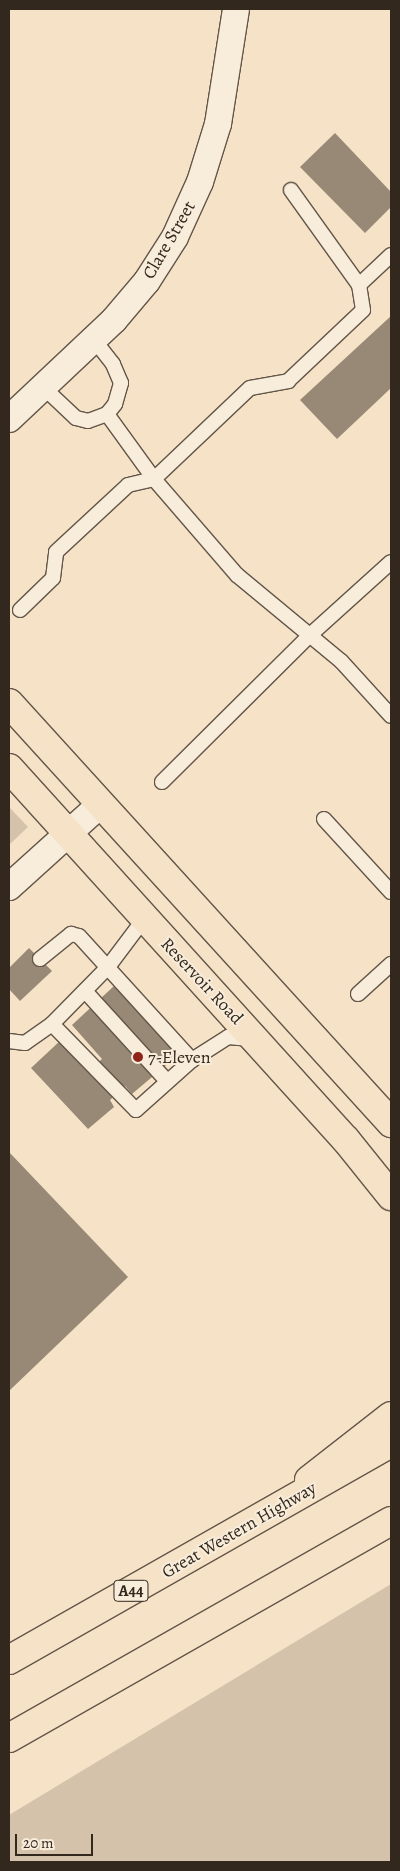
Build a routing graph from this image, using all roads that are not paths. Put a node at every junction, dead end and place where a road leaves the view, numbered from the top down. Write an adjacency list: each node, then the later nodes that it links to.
1 (236, 9): 5 (street, Clare Street)
2 (291, 190): 4 (lane)
3 (391, 255): 4 (lane)
4 (359, 285): 9 (lane)
5 (94, 340): 6 (street, Clare Street); 7 (lane)
6 (42, 387): 7 (lane); 8 (street, Clare Street)
7 (106, 414): 9 (lane)
8 (9, 419)
9 (154, 480): 11 (lane); 12 (lane)
10 (391, 562): 12 (lane)
11 (20, 610)
12 (309, 636): 14 (lane); 16 (lane)
13 (9, 703): 17 (main road)
14 (391, 716)
15 (9, 768): 19 (main road, Reservoir Road)
16 (162, 782)
17 (101, 804): 19 (street); 33 (main road)
18 (324, 819): 21 (lane)
19 (68, 833): 20 (street); 22 (main road, Reservoir Road)
20 (9, 887)
21 (391, 892)
22 (144, 919): 25 (lane); 29 (main road, Reservoir Road)
23 (40, 960): 25 (lane)
24 (391, 964): 27 (lane)
25 (108, 967): 26 (lane); 31 (lane)
26 (85, 991): 28 (lane); 32 (lane)
27 (358, 994)
28 (52, 1024): 30 (lane); 32 (lane)
29 (256, 1040): 31 (lane); 34 (main road, Reservoir Road)
30 (9, 1041)
31 (192, 1060): 32 (lane)
32 (167, 1081)
33 (391, 1123)
34 (391, 1196)
35 (391, 1416): 38 (main road)
36 (391, 1444): 38 (main road, Great Western Highway / A44)
37 (391, 1521): 40 (main road)
38 (254, 1522): 39 (main road, Great Western Highway / A44)
39 (9, 1660)
40 (9, 1738)

